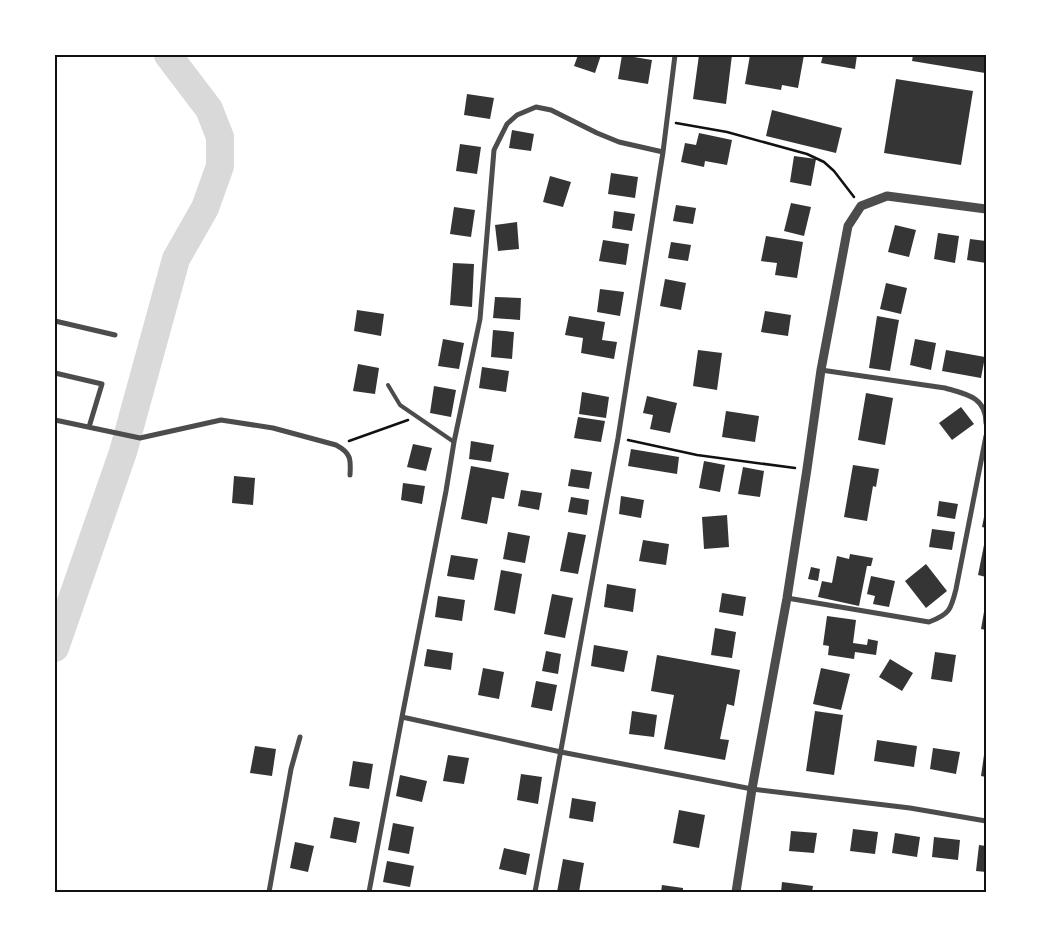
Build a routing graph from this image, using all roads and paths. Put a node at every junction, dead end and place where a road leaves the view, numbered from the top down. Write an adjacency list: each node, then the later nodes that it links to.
1 (668, 55): 2 (street)
2 (675, 56): 3 (street)
3 (668, 121): 4 (street); 5 (path)
4 (663, 152): 17 (street); 18 (street)
5 (861, 206): 6 (street); 9 (street)
6 (986, 209)
7 (55, 321): 8 (street)
8 (116, 335)
9 (820, 370): 14 (street); 20 (street)
10 (55, 373): 15 (street)
11 (388, 386): 12 (lane)
12 (418, 417): 18 (lane); 19 (path)
13 (55, 420): 15 (street)
14 (986, 423)
15 (89, 428): 19 (street)
16 (986, 436): 22 (street)
17 (618, 438): 20 (path); 25 (street)
18 (454, 442): 23 (street)
19 (336, 445): 21 (street)
20 (807, 469): 22 (street)
21 (350, 475)
22 (787, 598): 26 (street)
23 (402, 717): 25 (street); 29 (street)
24 (300, 737): 28 (street)
25 (560, 752): 26 (street); 30 (street)
26 (752, 789): 27 (street); 31 (street)
27 (986, 821)
28 (269, 892)
29 (369, 892)
30 (535, 892)
31 (736, 892)

